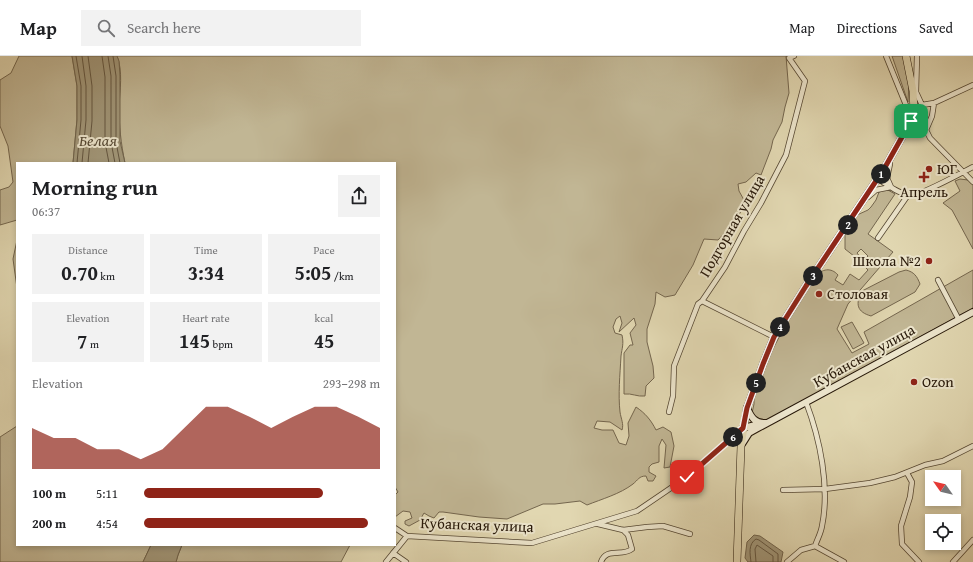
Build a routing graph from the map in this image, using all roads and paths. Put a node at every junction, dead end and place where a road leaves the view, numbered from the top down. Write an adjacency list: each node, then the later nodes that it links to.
1 (794, 56): 18 (street, Подгорная улица)
2 (886, 56): 7 (street)
3 (906, 56): 7 (main road)
4 (917, 56): 6 (street)
5 (973, 85): 6 (street)
6 (934, 103): 10 (street)
7 (905, 132): 8 (main road)
8 (892, 157): 11 (main road); 13 (street)
9 (973, 167): 10 (street)
10 (963, 172): 12 (street); 14 (street)
11 (878, 179): 13 (street); 15 (main road)
12 (973, 182)
13 (892, 187): 14 (street); 15 (street)
14 (908, 195): 16 (street)
15 (865, 199): 21 (main road)
16 (878, 238)
17 (938, 280): 20 (street)
18 (702, 302): 21 (street); 24 (street, Подгорная улица)
19 (973, 312): 20 (main road, Кубанская улица)
20 (959, 320): 22 (main road, Кубанская улица)
21 (774, 337): 23 (main road)
22 (806, 402): 25 (main road, Кубанская улица); 30 (street)
23 (747, 408): 25 (main road); 26 (main road)
24 (669, 412)
25 (767, 423): 26 (main road); 27 (main road, Кубанская улица)
26 (743, 428): 27 (main road); 32 (street, Кубанская улица)
27 (741, 446): 43 (main road)
28 (973, 446): 29 (street)
29 (907, 473): 30 (street); 46 (street)
30 (825, 489): 31 (street); 38 (street)
31 (783, 490)
32 (596, 524): 34 (street); 36 (street, Кубанская улица)
33 (396, 529): 36 (street, Кубанская улица)
34 (623, 530): 35 (street); 42 (street)
35 (690, 534)
36 (408, 536): 39 (street)
37 (973, 540): 47 (street)
38 (815, 546): 44 (street); 45 (street)
39 (393, 553): 40 (street); 41 (street)
40 (386, 562)
41 (406, 562)
42 (601, 562)
43 (737, 562)
44 (787, 562)
45 (844, 562)
46 (919, 562)
47 (953, 562)

